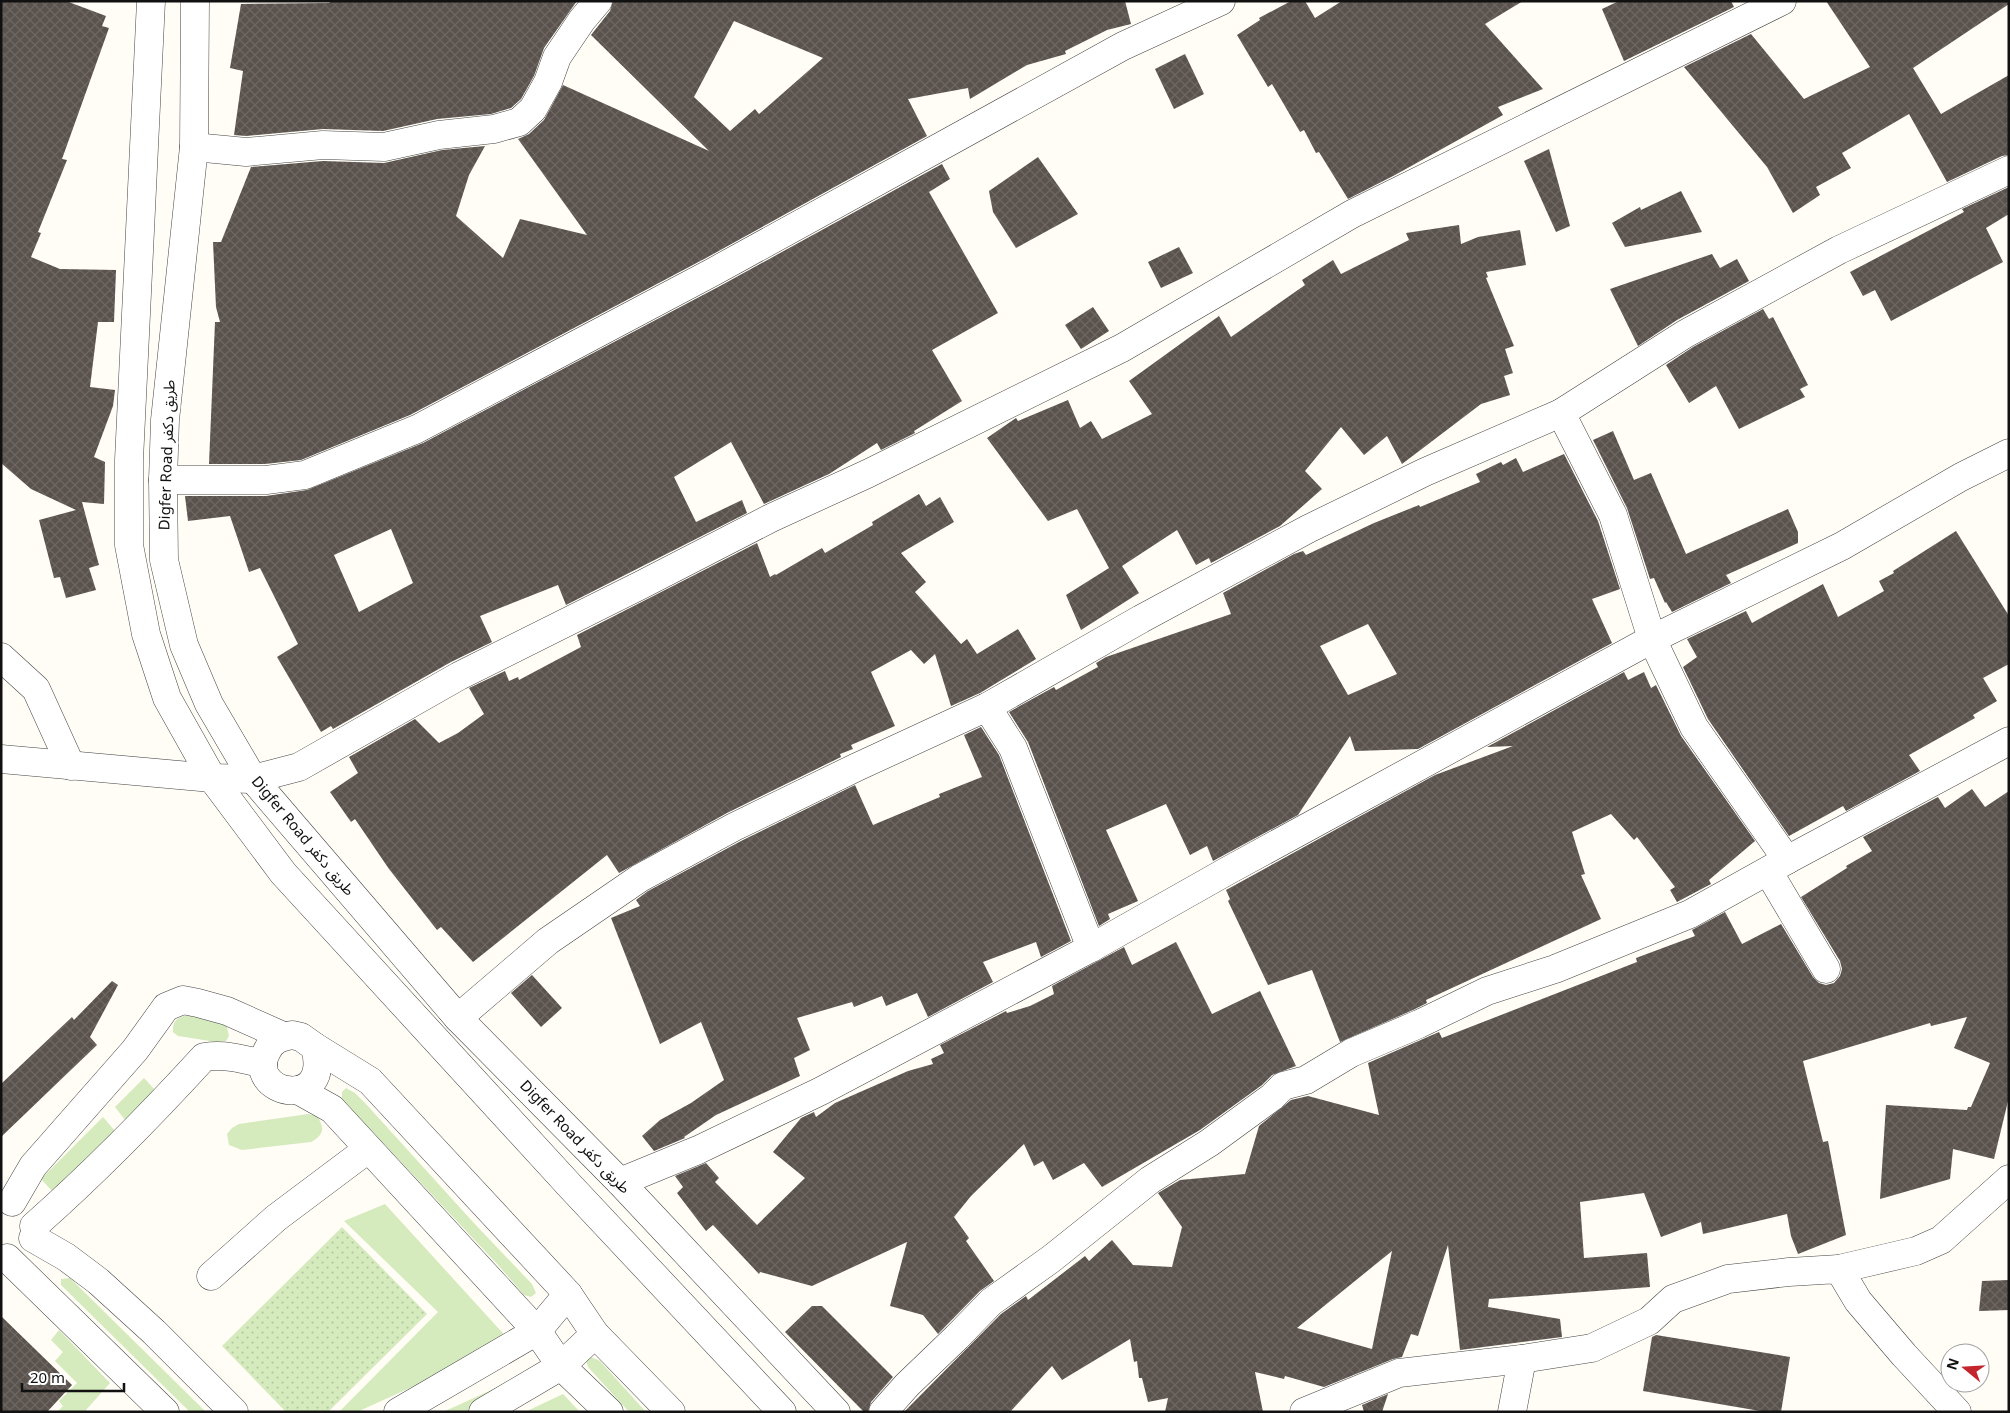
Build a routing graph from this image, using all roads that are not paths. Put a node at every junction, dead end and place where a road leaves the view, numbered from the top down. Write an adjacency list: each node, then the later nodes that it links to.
1 (151, 1): 17 (street)
2 (195, 1): 6 (street, Digfer Road طريق دكفر)
3 (598, 1): 6 (street)
4 (1222, 1): 10 (street)
5 (1782, 1): 18 (street)
6 (194, 148): 10 (street, Digfer Road طريق دكفر)
7 (2009, 170): 8 (street)
8 (1561, 413): 11 (street); 13 (street)
9 (2009, 453): 11 (street)
10 (163, 480): 18 (street, Digfer Road طريق دكفر)
11 (1652, 639): 19 (street); 20 (street)
12 (1, 657): 16 (street)
13 (987, 707): 20 (street); 22 (street)
14 (2009, 741): 19 (street)
15 (1, 759): 16 (street)
16 (71, 766): 17 (street)
17 (212, 778): 18 (street); 46 (street)
18 (253, 779): 22 (street, Digfer Road طريق دكفر)
19 (1778, 865): 21 (street); 48 (street)
20 (1091, 948): 29 (street)
21 (1826, 969)
22 (458, 1018): 29 (street, Digfer Road طريق دكفر)
23 (284, 1036): 24 (street); 25 (street); 30 (street)
24 (316, 1047): 26 (street); 35 (street)
25 (263, 1064): 26 (street); 31 (street)
26 (298, 1090): 27 (street)
27 (368, 1149): 34 (street); 36 (street)
28 (2009, 1179): 33 (street)
29 (620, 1182): 47 (street, Digfer Road طريق دكفر)
30 (6, 1202): 31 (street)
31 (34, 1232): 32 (street); 41 (street)
32 (4, 1257): 40 (street)
33 (1839, 1269): 38 (street); 51 (street)
34 (212, 1276)
35 (568, 1294): 36 (street); 37 (street)
36 (537, 1331): 39 (street); 42 (street)
37 (595, 1334): 39 (street); 45 (street)
38 (1522, 1359): 49 (street); 50 (street)
39 (561, 1366): 43 (street); 44 (street)
40 (165, 1412)
41 (234, 1412)
42 (398, 1412)
43 (483, 1412)
44 (609, 1412)
45 (671, 1412)
46 (782, 1412)
47 (836, 1412)
48 (883, 1412)
49 (1304, 1412)
50 (1512, 1412)
51 (1957, 1412)

